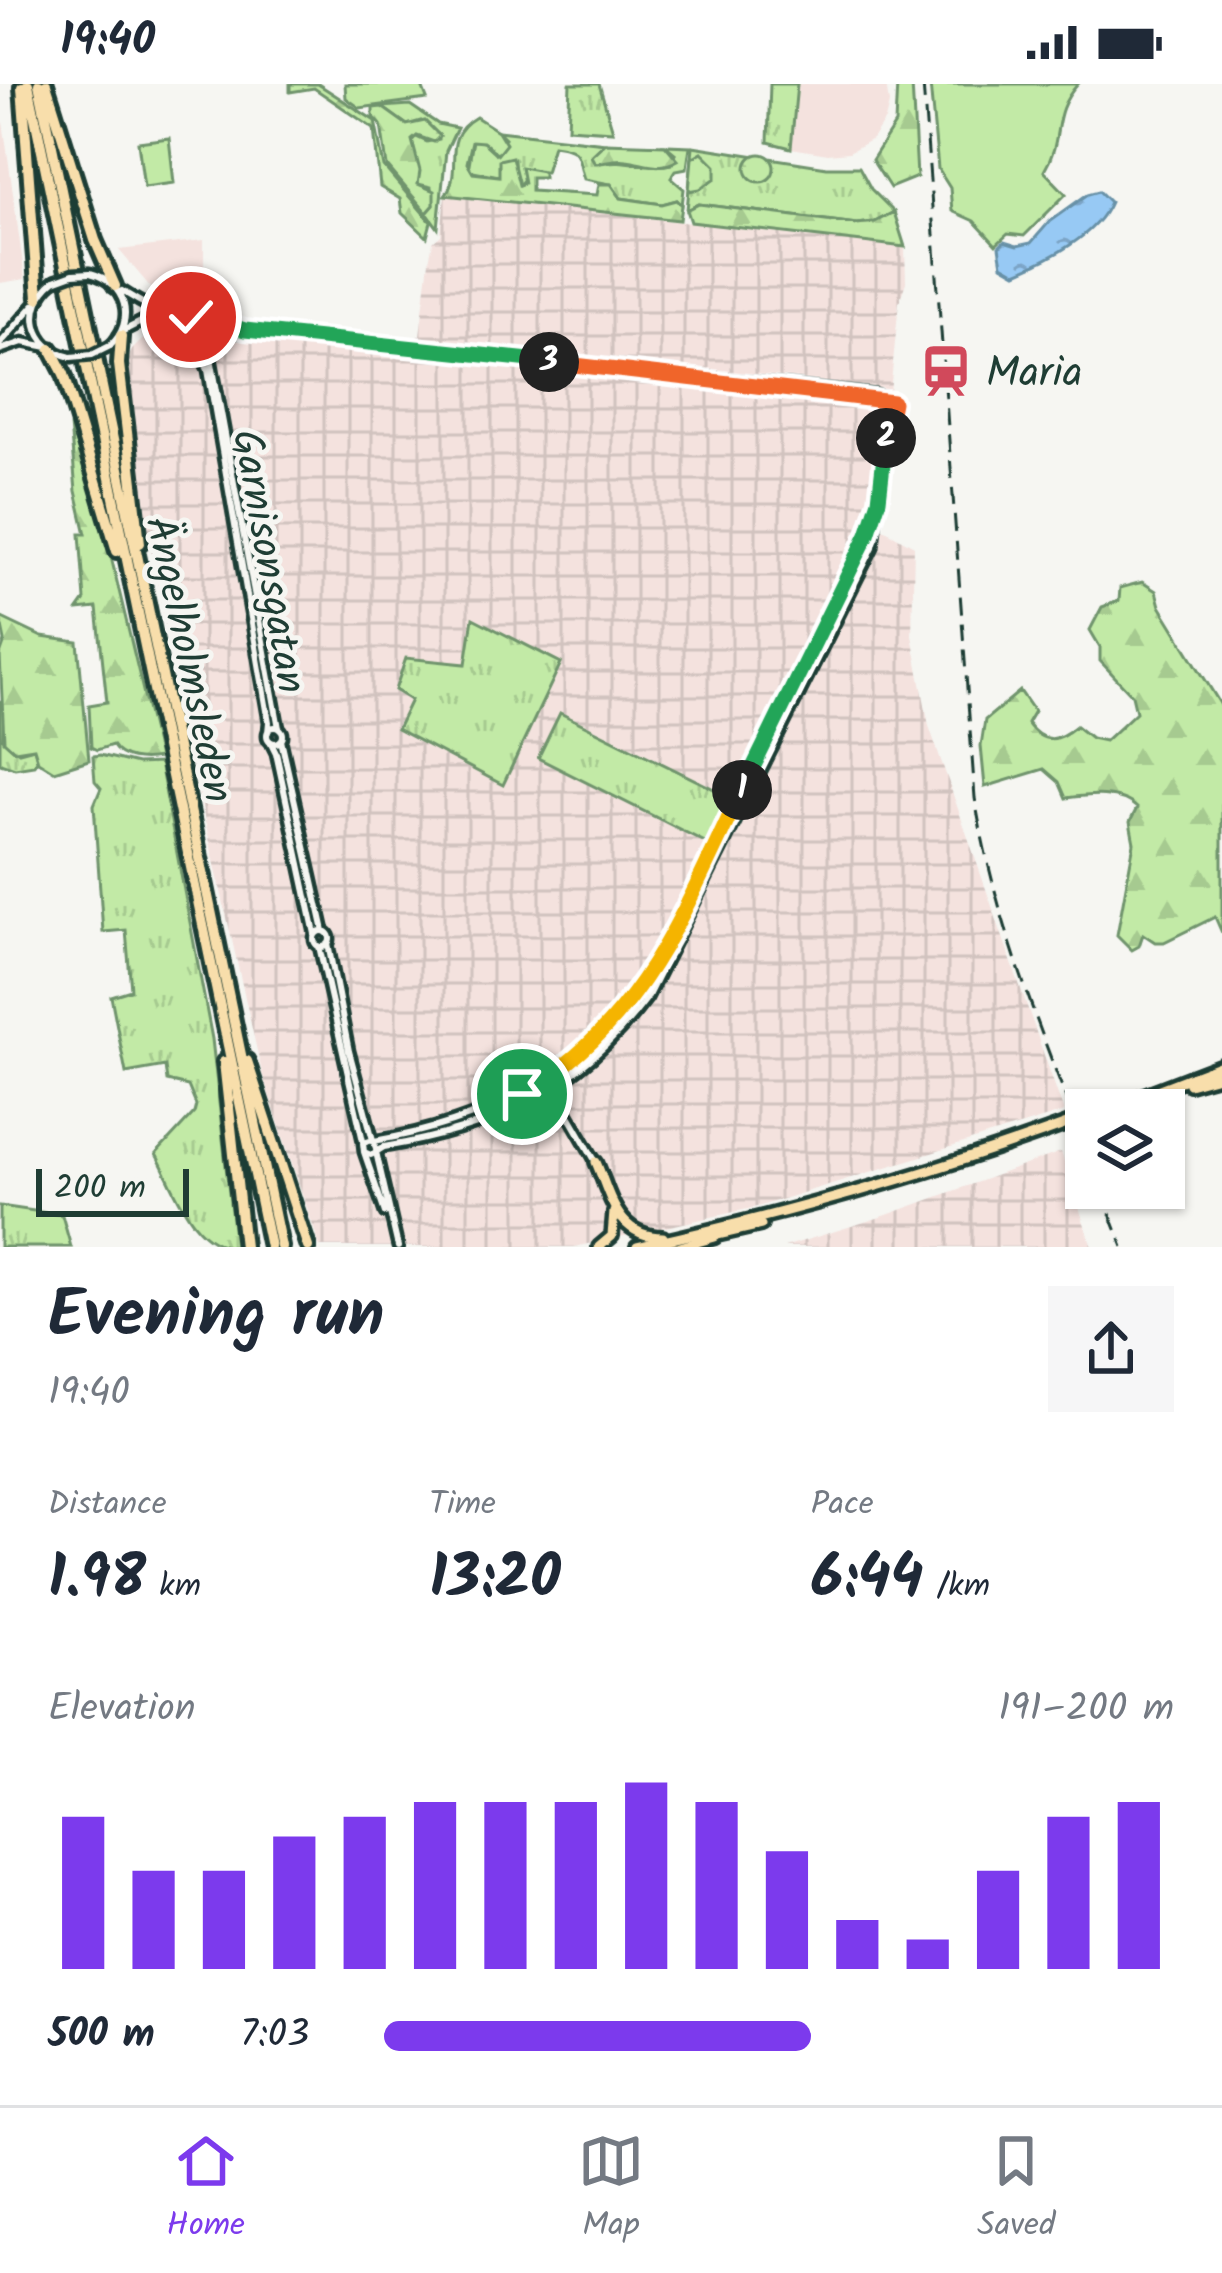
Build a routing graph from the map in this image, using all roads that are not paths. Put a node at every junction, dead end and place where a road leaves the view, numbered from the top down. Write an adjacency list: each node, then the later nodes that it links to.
1 (25, 84): 4 (highway); 17 (highway, Ängelholmsleden)
2 (43, 84): 3 (highway); 16 (highway, Ängelholmsleden)
3 (117, 287): 4 (street, bridge); 5 (street); 8 (street)
4 (37, 300): 11 (street); 12 (street)
5 (196, 314): 6 (street); 9 (street)
6 (214, 319): 7 (street); 10 (street)
7 (245, 330): 10 (street); 13 (street)
8 (122, 333): 9 (street); 12 (street, bridge); 16 (highway)
9 (191, 333): 10 (street); 19 (street, Garnisonsgatan)
10 (212, 335): 18 (street, Garnisonsgatan)
11 (0, 346): 12 (street)
12 (50, 348): 17 (highway)
13 (891, 413): 14 (street); 14 (street)
14 (890, 439): 15 (street)
15 (879, 500): 26 (street); 27 (street)
16 (146, 606): 23 (highway, Ängelholmsleden)
17 (142, 641): 24 (highway, Ängelholmsleden)
18 (279, 728): 19 (street, Garnisonsgatan); 20 (street, Garnisonsgatan)
19 (269, 737): 20 (street, Garnisonsgatan); 21 (street, Garnisonsgatan)
20 (281, 740): 21 (street, Garnisonsgatan)
21 (320, 933): 22 (street, Garnisonsgatan); 22 (street, Garnisonsgatan)
22 (323, 945): 32 (street, Garnisonsgatan); 33 (street, Garnisonsgatan)
23 (217, 948): 42 (highway, Ängelholmsleden); 43 (highway)
24 (221, 1017): 40 (highway); 41 (highway, Ängelholmsleden)
25 (1222, 1070): 28 (main road); 29 (main road)
26 (548, 1079): 27 (street); 32 (street)
27 (554, 1088): 34 (street); 35 (street)
28 (1166, 1089)
29 (1176, 1089)
30 (1065, 1127): 37 (main road)
31 (1065, 1128): 38 (main road)
32 (374, 1140): 33 (street); 34 (street, Garnisonsgatan)
33 (364, 1148): 34 (street); 39 (street, Garnisonsgatan)
34 (376, 1151): 39 (street, Garnisonsgatan)
35 (596, 1162): 36 (main road)
36 (614, 1207): 37 (main road); 44 (main road)
37 (704, 1232): 45 (main road)
38 (727, 1233): 46 (main road); 47 (main road)
39 (397, 1243)
40 (244, 1247)
41 (269, 1247)
42 (280, 1247)
43 (308, 1247)
44 (599, 1247)
45 (637, 1247)
46 (667, 1247)
47 (680, 1247)

